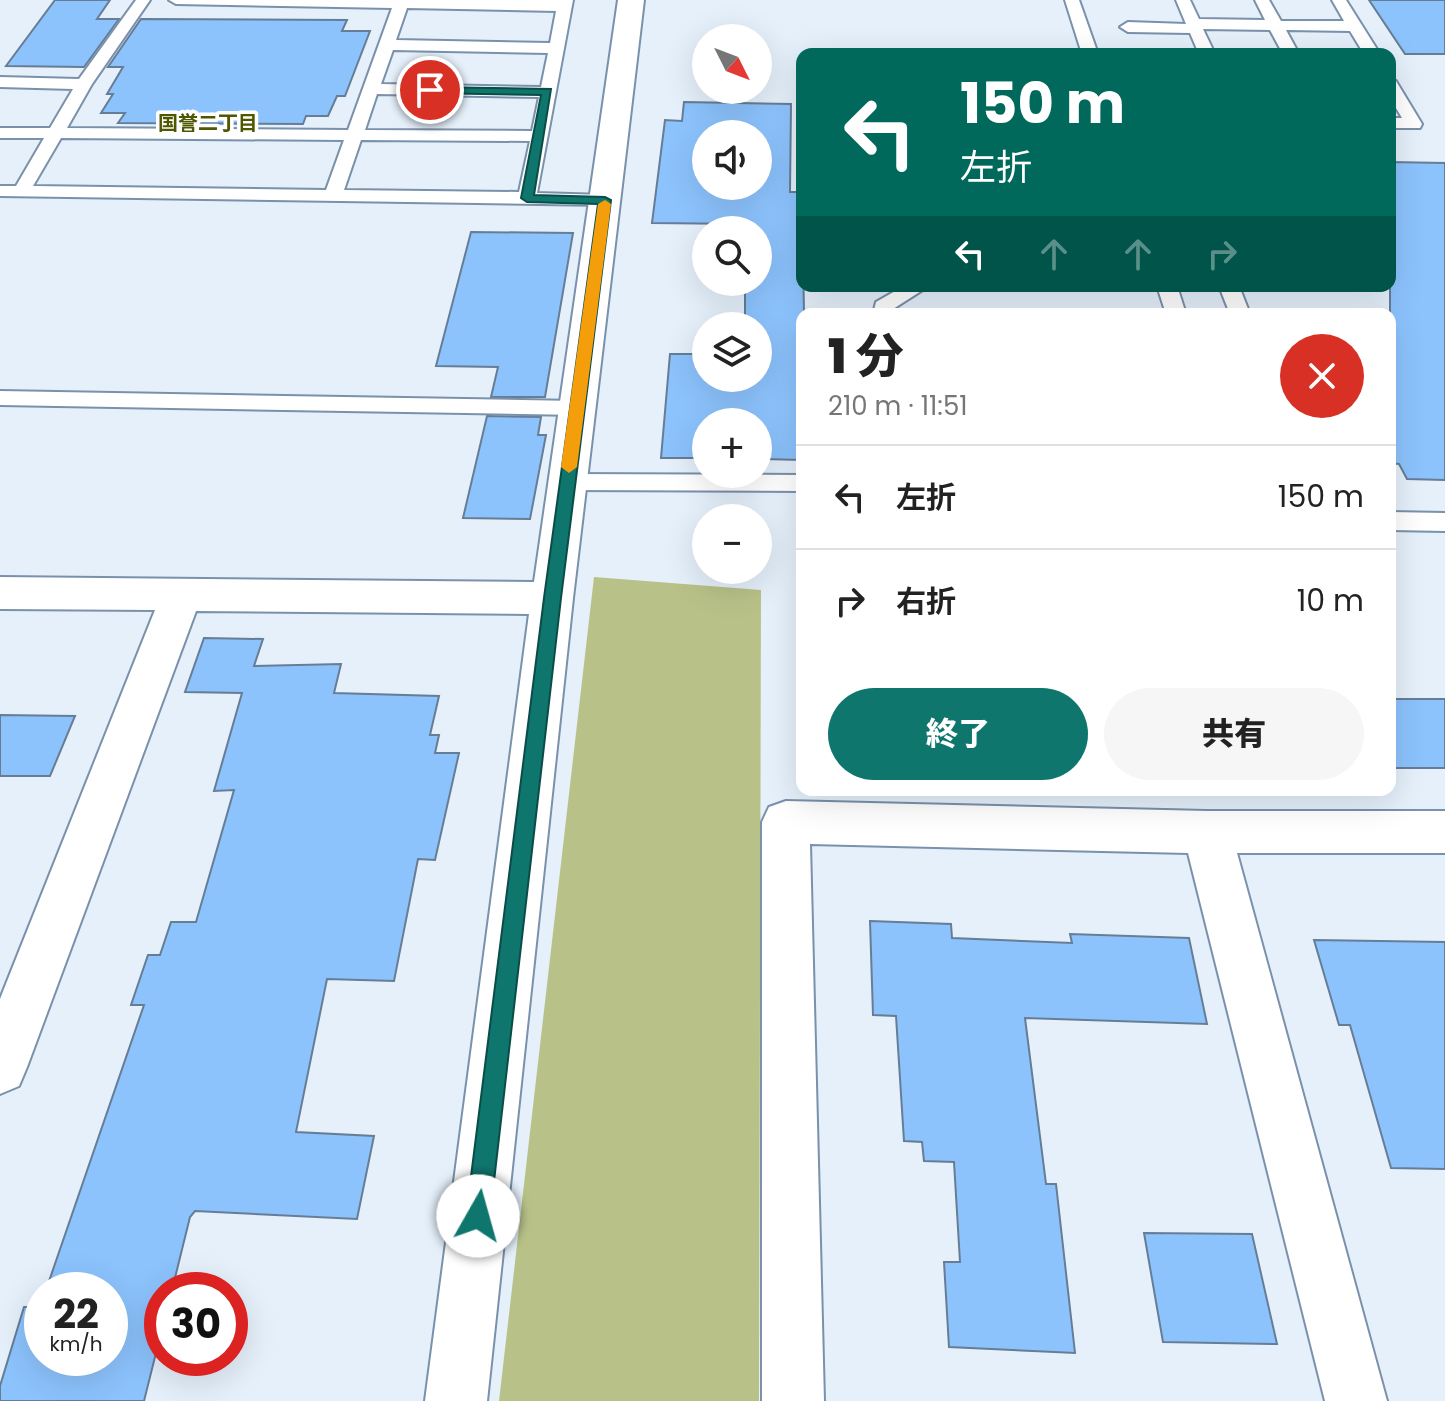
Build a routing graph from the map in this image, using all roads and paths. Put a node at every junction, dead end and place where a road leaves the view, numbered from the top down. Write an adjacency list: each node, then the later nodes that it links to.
1 (143, 0): 23 (lane)
2 (176, 0): 8 (lane)
3 (631, 0): 36 (street)
4 (1072, 0): 18 (lane)
5 (1183, 0): 13 (lane)
6 (1262, 0): 12 (lane)
7 (1339, 0): 14 (lane)
8 (306, 1): 9 (lane)
9 (366, 1): 10 (lane)
10 (401, 4): 11 (lane); 16 (lane)
11 (565, 4): 17 (lane)
12 (1275, 25): 13 (lane); 14 (lane); 20 (lane)
13 (1195, 26): 15 (lane); 19 (lane)
14 (1354, 26): 21 (lane)
15 (1128, 27)
16 (387, 45): 17 (lane); 24 (lane)
17 (556, 48): 25 (lane)
18 (1088, 48)
19 (1204, 48)
20 (1288, 48)
21 (1368, 48)
22 (0, 82): 23 (lane)
23 (84, 84): 29 (lane)
24 (371, 89): 25 (lane); 30 (lane)
25 (547, 92): 31 (lane)
26 (1396, 94): 27 (lane)
27 (1396, 123)
28 (0, 133): 29 (lane)
29 (55, 134): 30 (lane); 33 (lane)
30 (354, 136): 31 (lane); 34 (lane)
31 (539, 136): 35 (lane)
32 (0, 191): 33 (lane)
33 (21, 192): 34 (lane)
34 (333, 196): 35 (lane)
35 (527, 198): 36 (lane)
36 (605, 200): 40 (street)
37 (908, 292): 38 (lane)
38 (883, 308)
39 (0, 398): 40 (lane)
40 (577, 408): 41 (street)
41 (567, 482): 42 (lane); 47 (street)
42 (796, 483)
43 (1396, 521): 44 (lane)
44 (1445, 522)
45 (0, 593): 46 (street)
46 (182, 594): 47 (street); 50 (street)
47 (552, 598): 51 (street)
48 (1207, 832): 49 (street); 52 (street); 53 (street)
49 (1445, 832)
50 (0, 1067)
51 (456, 1401)
52 (793, 1401)
53 (1356, 1401)

